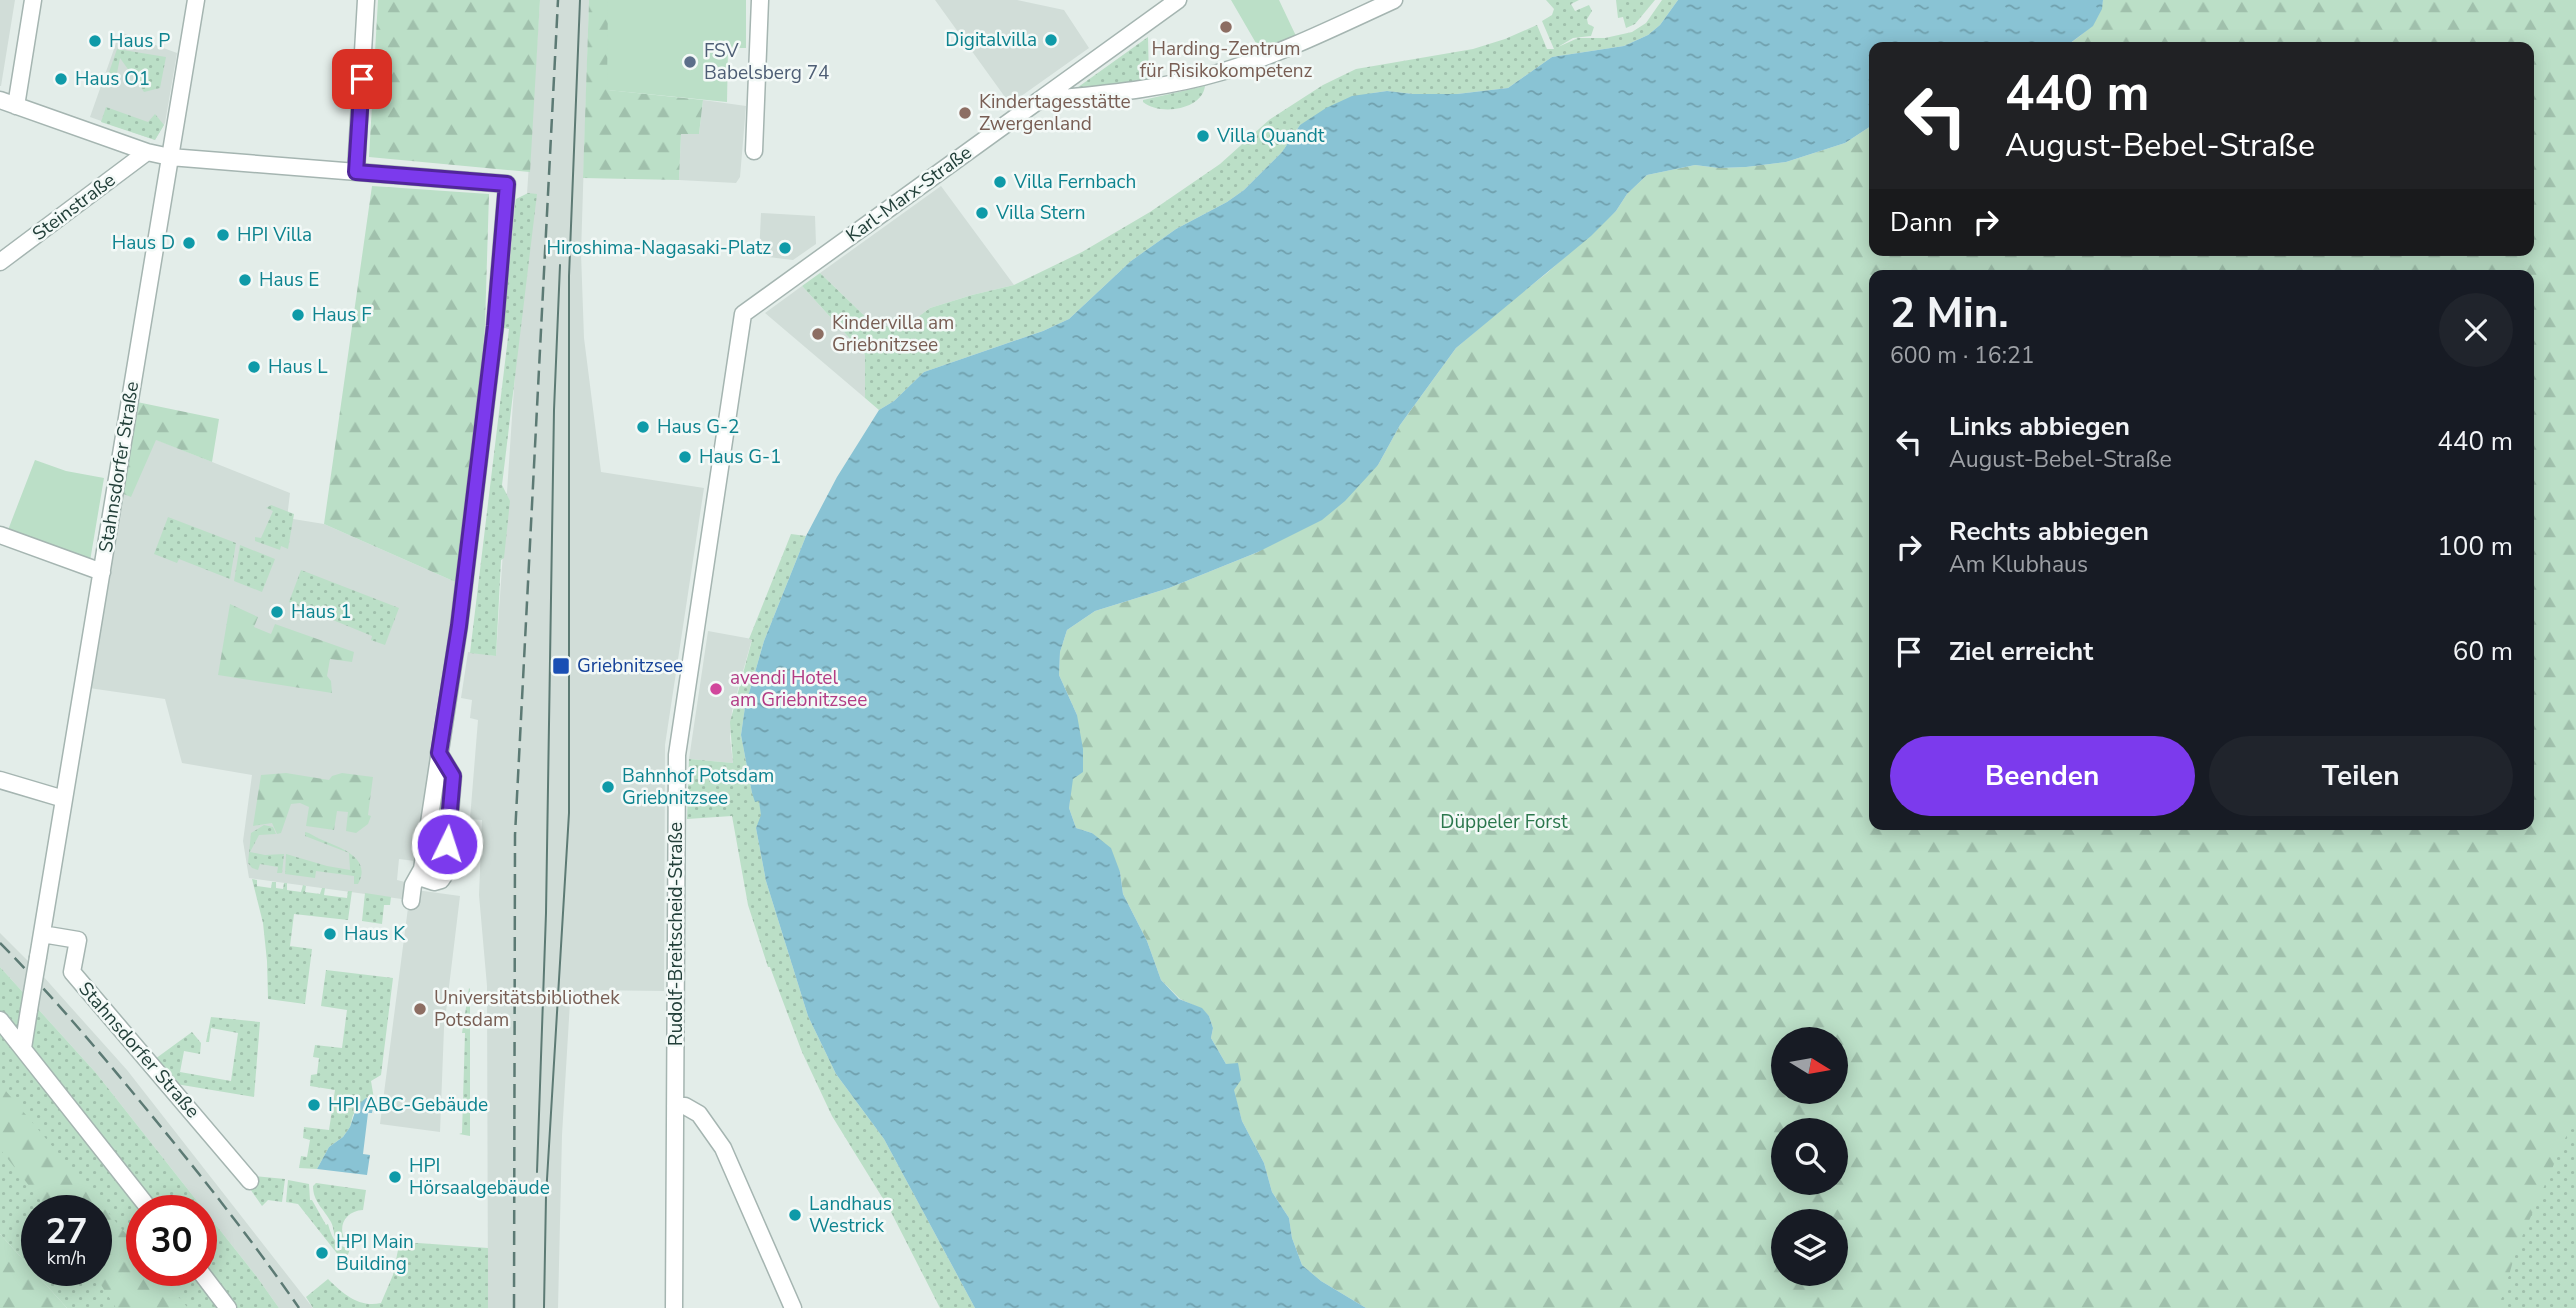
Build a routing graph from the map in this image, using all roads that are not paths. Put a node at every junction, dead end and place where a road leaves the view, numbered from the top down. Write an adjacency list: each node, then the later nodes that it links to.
1 (33, 0): 9 (street)
2 (196, 0): 12 (street, Stahnsdorfer Straße)
3 (366, 0): 13 (street)
4 (760, 0): 10 (street)
5 (1178, 0): 7 (street, Karl-Marx-Straße)
6 (1394, 0): 7 (street)
7 (1055, 90): 15 (street, Karl-Marx-Straße)
8 (0, 100): 9 (street)
9 (16, 106): 11 (street)
10 (754, 151)
11 (147, 152): 12 (street); 14 (street, Steinstraße)
12 (170, 157): 13 (street); 17 (street, Stahnsdorfer Straße)
13 (356, 172): 18 (street)
14 (0, 262)
15 (743, 313): 26 (street, Rudolf-Breitscheid-Straße)
16 (0, 535): 17 (street)
17 (102, 572): 20 (street, Stahnsdorfer Straße)
18 (439, 753): 21 (street); 21 (street)
19 (0, 780): 20 (street)
20 (64, 799): 23 (street, Stahnsdorfer Straße)
21 (422, 869): 22 (street)
22 (411, 901)
23 (42, 934): 25 (street, Stahnsdorfer Straße, bridge); 27 (street, Stahnsdorfer Straße)
24 (0, 1020): 25 (street)
25 (23, 1048): 28 (street)
26 (675, 1106): 31 (street, Rudolf-Breitscheid-Straße); 32 (street)
27 (250, 1181)
28 (138, 1195)
29 (211, 1286): 30 (street)
30 (228, 1308)
31 (674, 1308)
32 (793, 1308)

